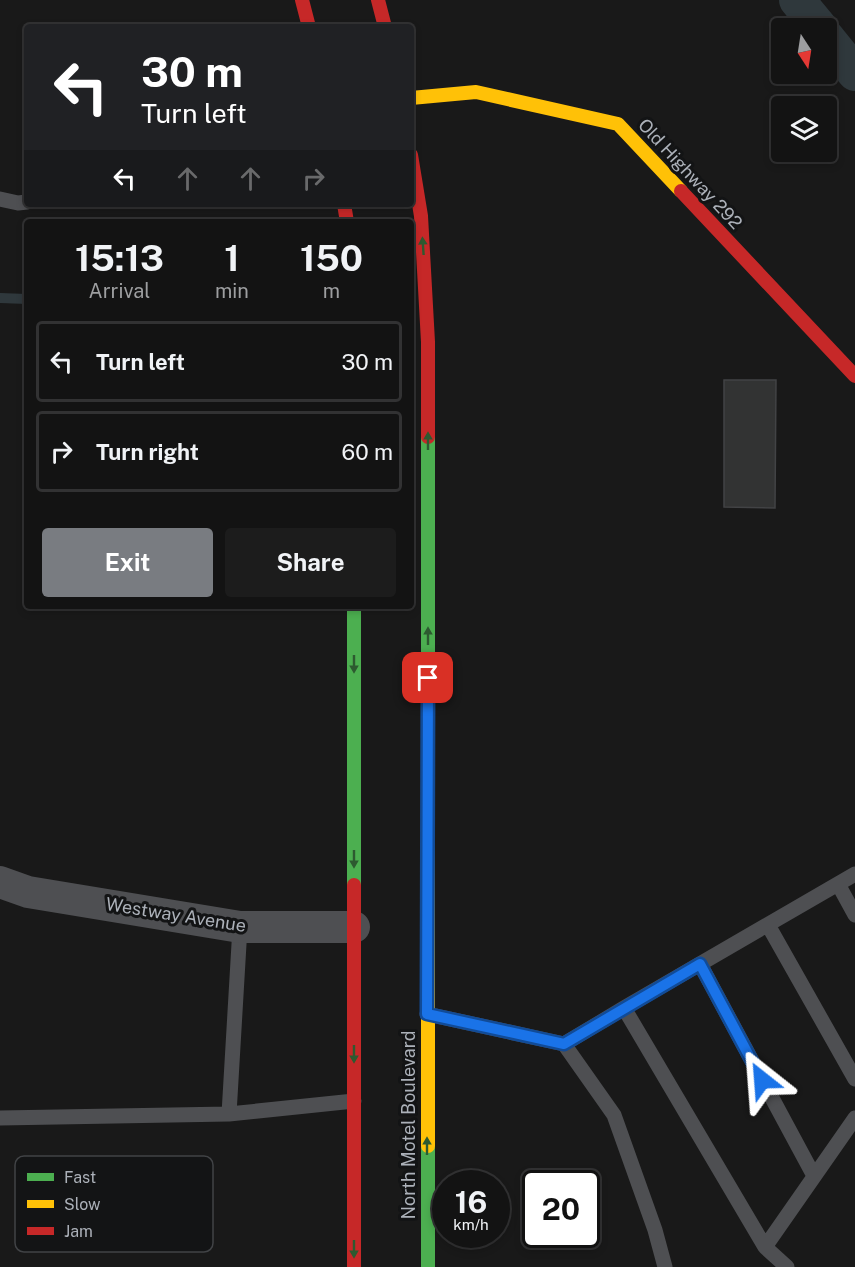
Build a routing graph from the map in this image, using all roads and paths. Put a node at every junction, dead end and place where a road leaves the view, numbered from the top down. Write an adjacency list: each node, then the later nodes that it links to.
1 (302, 0): 3 (main road)
2 (378, 0): 4 (main road)
3 (308, 24)
4 (384, 24)
5 (414, 98): 9 (main road, Old Highway 292)
6 (414, 173): 20 (main road, North Motel Boulevard, one-way to 6)
7 (0, 199): 8 (lane)
8 (24, 202)
9 (855, 376)
10 (354, 609): 17 (main road, one-way to 17)
11 (855, 874): 13 (lane)
12 (0, 882): 16 (street, Westway Avenue)
13 (838, 884): 14 (lane); 15 (lane)
14 (855, 915)
15 (768, 925): 18 (lane); 22 (lane)
16 (240, 927): 17 (street, Westway Avenue); 24 (lane)
17 (354, 927): 23 (main road, one-way to 23)
18 (700, 964): 19 (lane); 27 (lane)
19 (624, 1008): 21 (lane); 28 (lane)
20 (427, 1014): 21 (lane); 30 (main road, North Motel Boulevard, one-way to 20)
21 (564, 1044): 31 (lane)
22 (855, 1078)
23 (354, 1101): 24 (lane); 29 (main road, one-way to 29)
24 (229, 1114): 25 (lane)
25 (0, 1118)
26 (855, 1118): 27 (lane)
27 (814, 1176): 28 (lane)
28 (765, 1247): 32 (lane)
29 (354, 1267)
30 (428, 1267)
31 (665, 1267)
32 (787, 1267)

